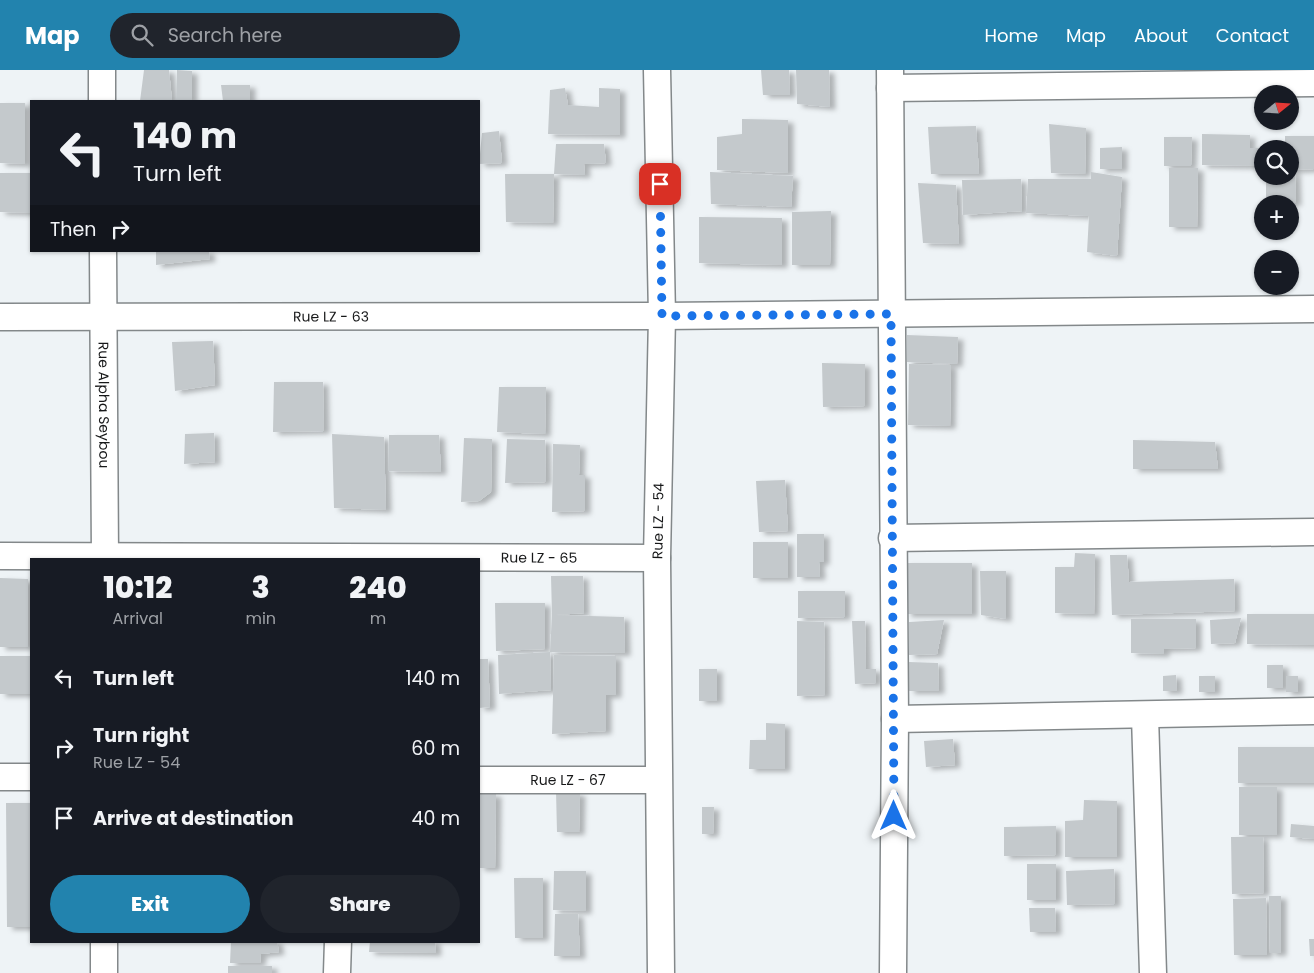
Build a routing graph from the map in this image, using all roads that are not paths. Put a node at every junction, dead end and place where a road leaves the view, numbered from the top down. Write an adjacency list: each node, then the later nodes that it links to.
1 (102, 70): 5 (street)
2 (658, 70): 9 (street, Rue LZ - 54)
3 (890, 79): 4 (street); 8 (street)
4 (1314, 83)
5 (102, 100)
6 (103, 252): 11 (street, Rue Alpha Seybou)
7 (1314, 309): 8 (street, Rue LZ - 63)
8 (891, 314): 9 (street, Rue LZ - 63); 13 (street)
9 (662, 316): 11 (street, Rue LZ - 63); 16 (street, Rue LZ - 54)
10 (0, 317): 11 (street, Rue LZ - 63)
11 (103, 317): 15 (street, Rue Alpha Seybou)
12 (1314, 532): 13 (street)
13 (892, 538): 19 (street)
14 (0, 556): 15 (street, Rue LZ - 65)
15 (104, 557): 16 (street, Rue LZ - 65)
16 (658, 558): 23 (street, Rue LZ - 54)
17 (1314, 711): 18 (street)
18 (1145, 716): 19 (street); 30 (street)
19 (895, 719): 29 (street)
20 (0, 777): 21 (street)
21 (30, 777)
22 (480, 780): 23 (street, Rue LZ - 67)
23 (658, 780): 28 (street, Rue LZ - 54)
24 (104, 943): 26 (street)
25 (338, 943): 27 (street)
26 (104, 973)
27 (338, 973)
28 (661, 973)
29 (893, 973)
30 (1153, 973)

